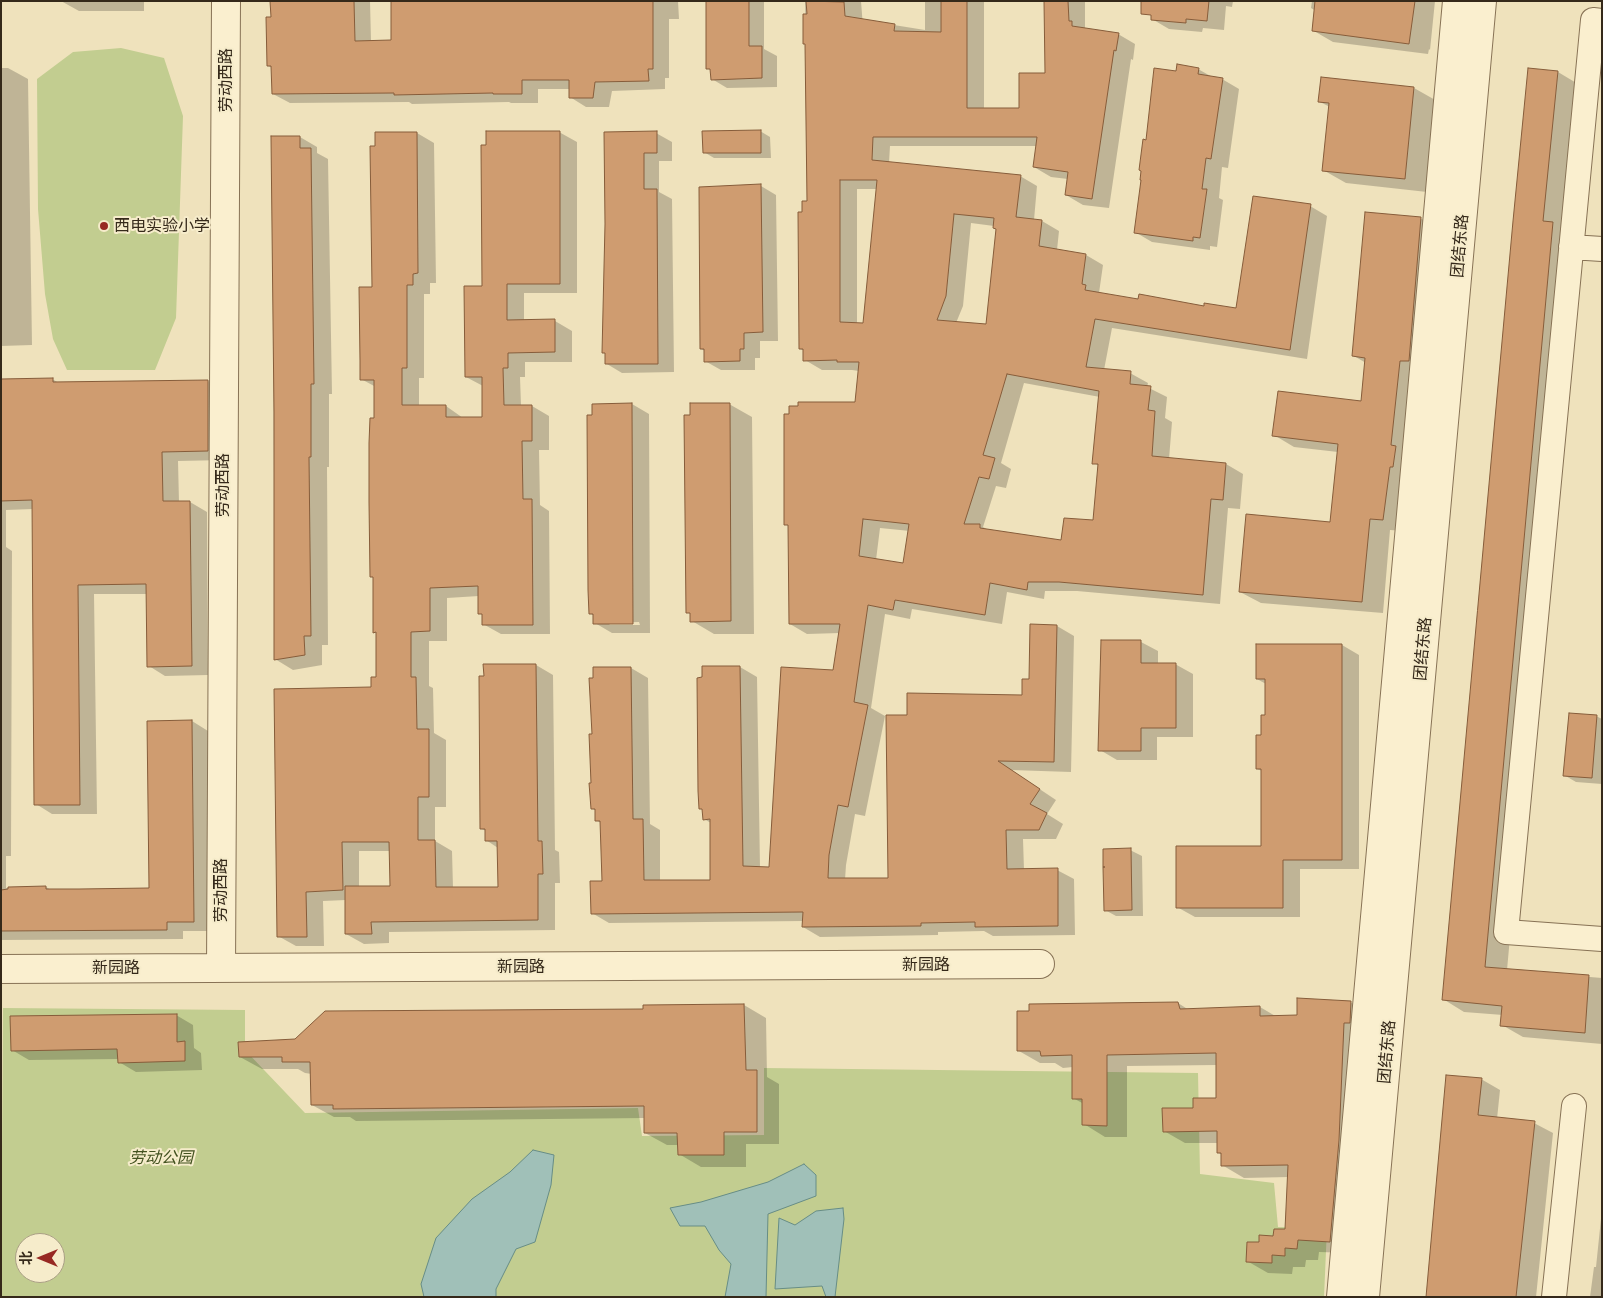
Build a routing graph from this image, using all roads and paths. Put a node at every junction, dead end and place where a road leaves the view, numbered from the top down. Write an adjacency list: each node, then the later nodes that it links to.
1 (226, 1): 9 (street, 劳动西路)
2 (1457, 1): 12 (street)
3 (1482, 1): 13 (street, 团结东路)
4 (1602, 21): 5 (street)
5 (1571, 247): 6 (street); 7 (street)
6 (1602, 250)
7 (1602, 940)
8 (1040, 964): 9 (street, 新园路)
9 (220, 968): 10 (street, 新园路)
10 (1, 969)
11 (1574, 1106): 14 (street)
12 (1340, 1297)
13 (1365, 1297)
14 (1554, 1297)

